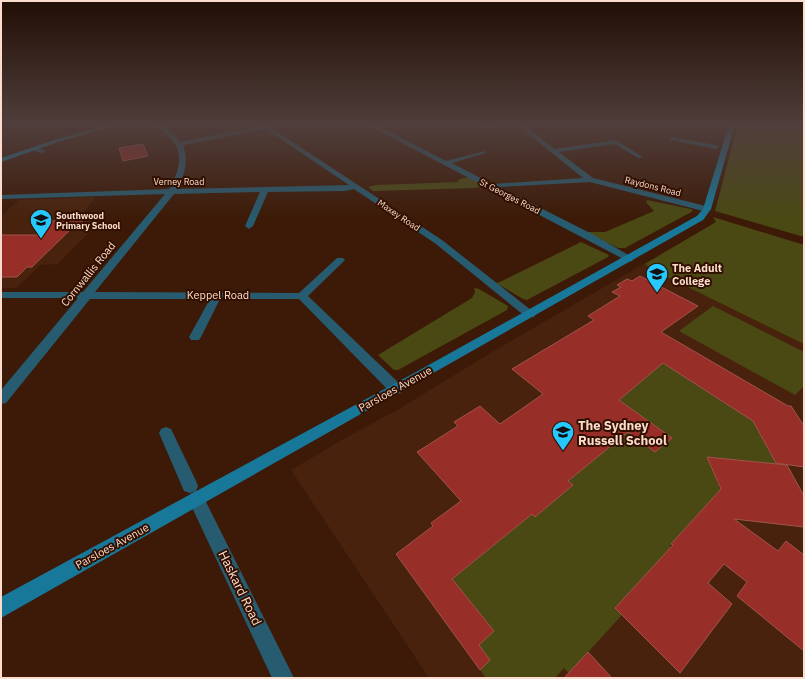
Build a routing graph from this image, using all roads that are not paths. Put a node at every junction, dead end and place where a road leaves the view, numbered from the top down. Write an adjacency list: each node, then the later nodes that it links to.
1 (14, 156): 8 (street)
2 (182, 156): 14 (street, Cornwallis Road)
3 (311, 156): 11 (street, Maxey Road)
4 (432, 156): 9 (street, St Georges Road)
5 (471, 156): 9 (street)
6 (560, 156): 10 (street, Raydons Road)
7 (723, 156): 16 (street)
8 (1, 160)
9 (446, 163): 12 (street, St Georges Road)
10 (590, 180): 12 (street); 16 (street, Raydons Road)
11 (356, 186): 13 (street, Verney Road); 24 (street, Maxey Road)
12 (492, 186): 18 (street, St Georges Road)
13 (266, 190): 14 (street, Verney Road); 17 (street)
14 (172, 191): 15 (street, Verney Road); 21 (street, Cornwallis Road)
15 (1, 197)
16 (707, 209): 18 (street, Parsloes Avenue)
17 (249, 226)
18 (629, 259): 24 (street, Parsloes Avenue)
19 (340, 260): 23 (street)
20 (1, 295): 21 (street, Keppel Road)
21 (87, 295): 22 (street, Keppel Road); 27 (street, Cornwallis Road)
22 (217, 295): 23 (street, Keppel Road); 25 (street)
23 (302, 296): 26 (street)
24 (530, 314): 26 (street, Parsloes Avenue)
25 (196, 337)
26 (396, 389): 29 (street, Parsloes Avenue)
27 (1, 399)
28 (166, 432): 29 (street, Haskard Road)
29 (193, 492): 30 (street, Parsloes Avenue); 31 (street, Haskard Road)
30 (1, 608)
31 (280, 677)

